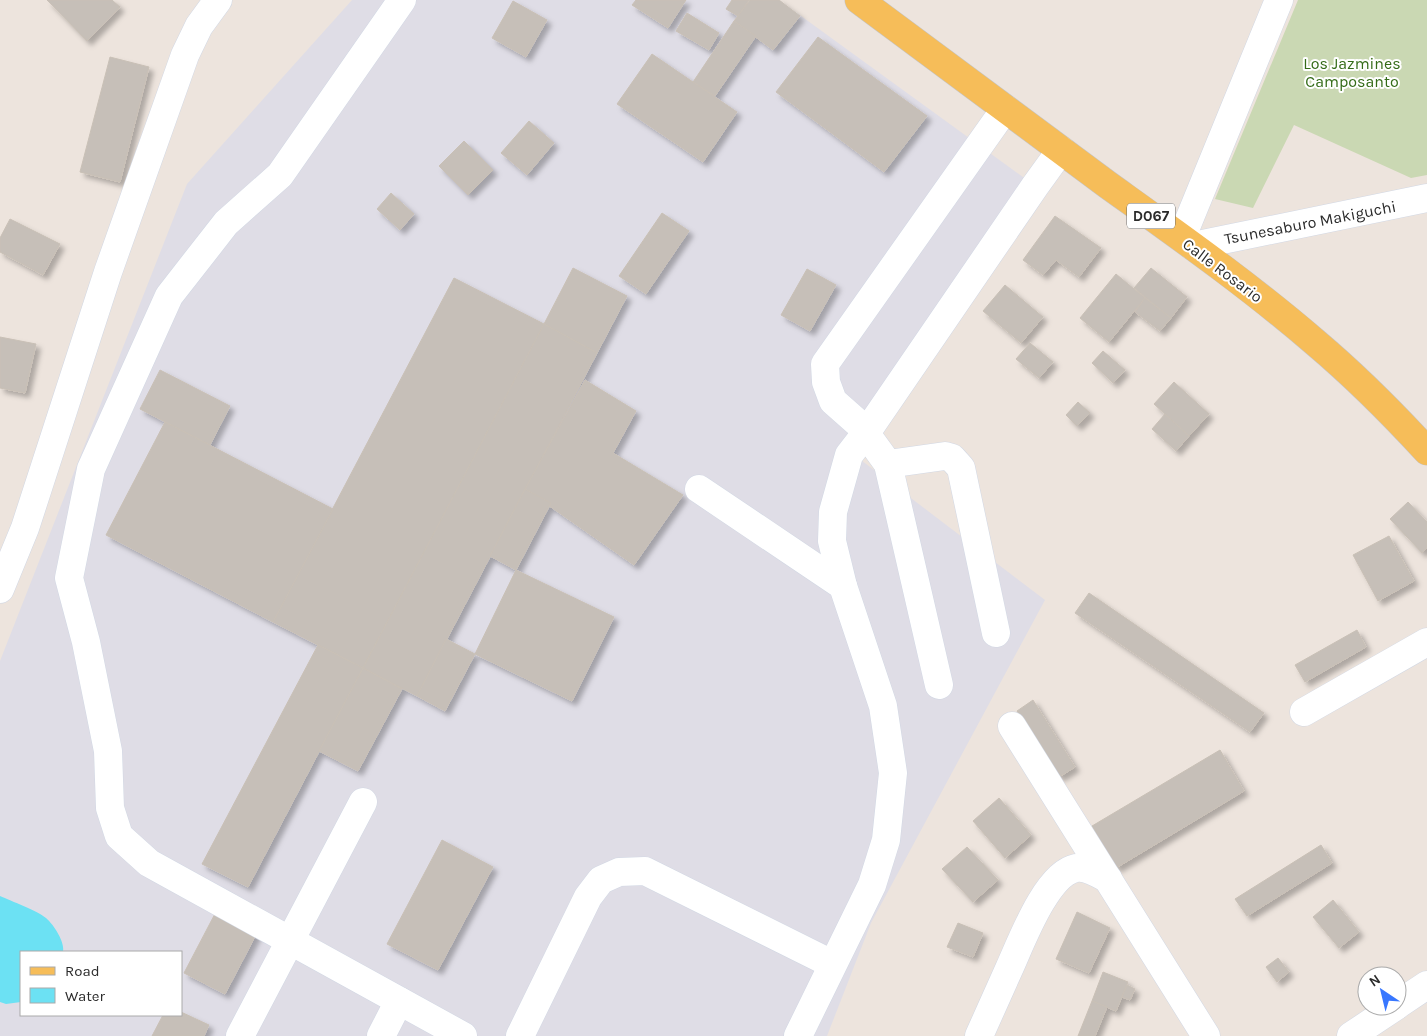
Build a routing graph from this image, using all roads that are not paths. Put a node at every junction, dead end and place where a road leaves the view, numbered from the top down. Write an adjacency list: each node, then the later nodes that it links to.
1 (402, 0): 22 (street)
2 (859, 0): 5 (main road, Calle Rosario / D067)
3 (1279, 0): 8 (street)
4 (211, 2): 14 (street)
5 (1005, 109): 6 (main road, Calle Rosario / D067); 9 (street)
6 (1061, 150): 8 (main road, Calle Rosario / D067); 9 (street)
7 (1427, 198): 8 (street, Tsunesaburo Makiguchi)
8 (1187, 242): 10 (main road, Calle Rosario / D067)
9 (866, 433): 11 (street); 13 (street)
10 (1427, 451)
11 (888, 464): 15 (street); 17 (street)
12 (699, 489): 13 (street)
13 (843, 586): 23 (street)
14 (0, 589)
15 (996, 633)
16 (1427, 642): 18 (street)
17 (939, 686)
18 (1304, 712)
19 (1012, 726): 21 (street)
20 (363, 802): 22 (street)
21 (1108, 880): 33 (street); 34 (street)
22 (289, 940): 26 (street); 28 (street)
23 (832, 964): 31 (street); 32 (street)
24 (1427, 985): 25 (street)
25 (1407, 999)
26 (399, 1001): 29 (street); 30 (street)
27 (1382, 1016): 35 (street)
28 (240, 1036)
29 (381, 1036)
30 (463, 1036)
31 (520, 1036)
32 (798, 1036)
33 (979, 1036)
34 (1206, 1036)
35 (1351, 1036)

